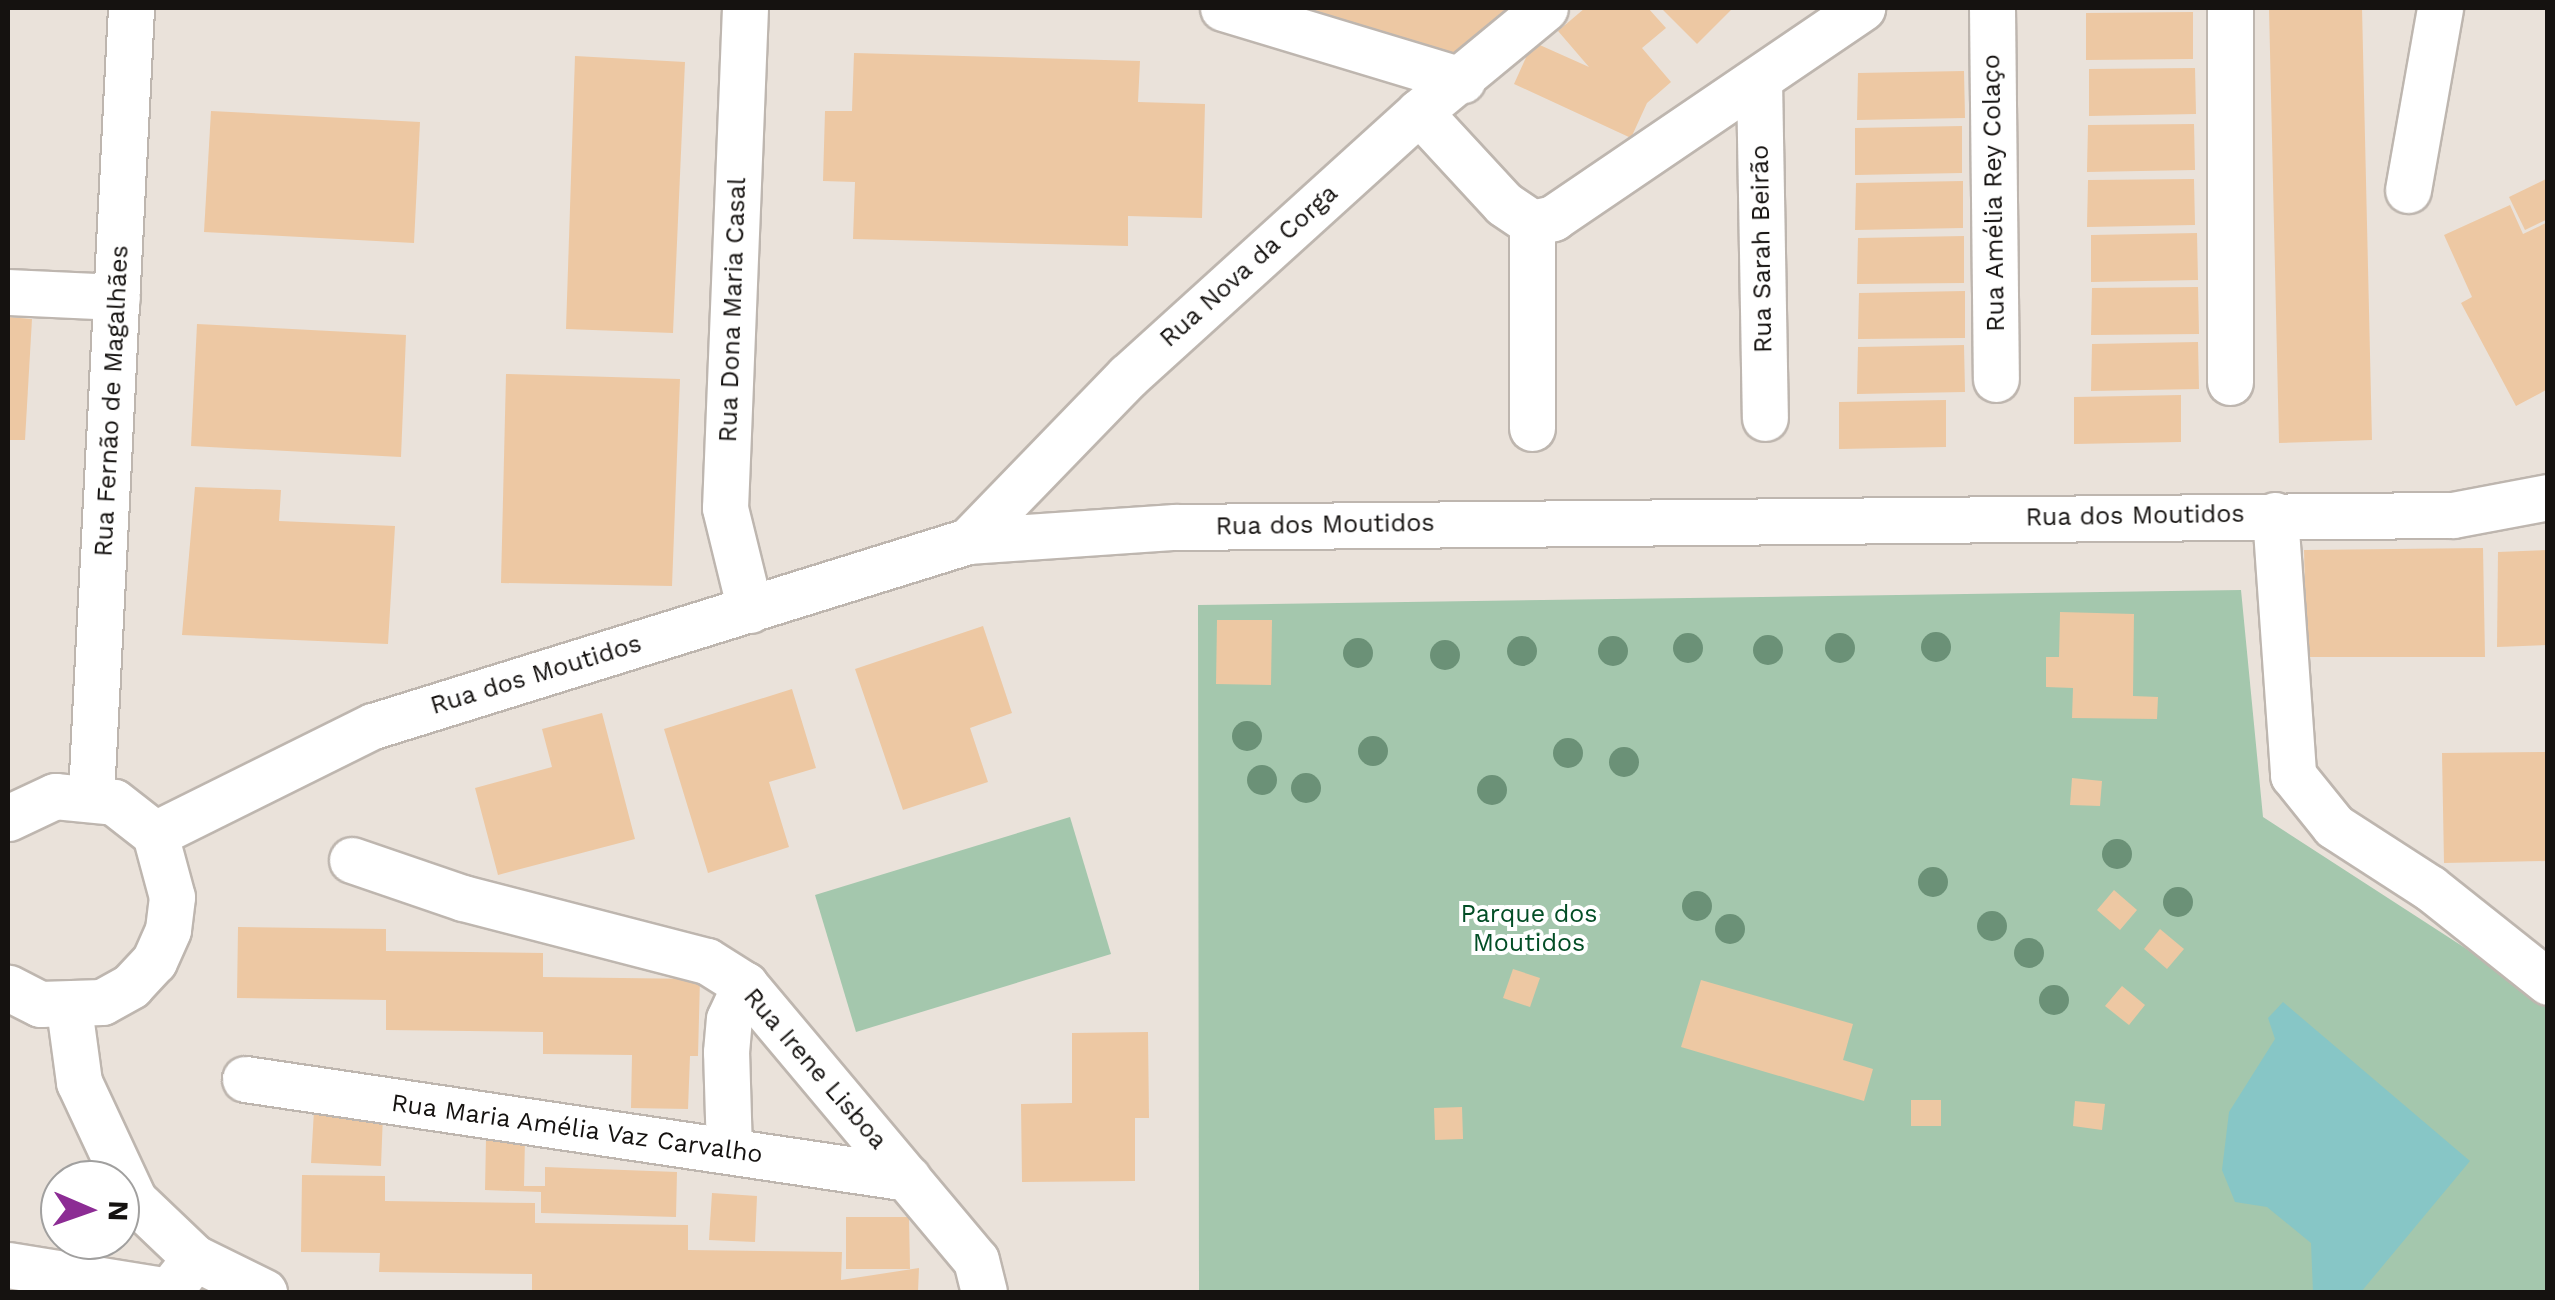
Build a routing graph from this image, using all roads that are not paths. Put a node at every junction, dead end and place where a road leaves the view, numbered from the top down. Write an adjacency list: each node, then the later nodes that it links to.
1 (131, 8): 15 (street, Rua Fernão de Magalhães)
2 (745, 8): 23 (street, Rua Dona Maria Casal)
3 (1223, 8): 9 (street)
4 (1546, 8): 9 (street, Rua Nova da Corga)
5 (1862, 8): 10 (street)
6 (1992, 8): 16 (street, Rua Amélia Rey Colaço)
7 (2230, 8): 17 (street)
8 (2440, 8): 12 (street)
9 (1462, 80): 11 (street, Rua Nova da Corga)
10 (1759, 80): 13 (street); 18 (street, Rua Sarah Beirão)
11 (1418, 112): 13 (street); 22 (street, Rua Nova da Corga)
12 (2408, 190)
13 (1532, 223): 19 (street)
14 (8, 292): 15 (street)
15 (117, 297): 24 (street, Rua Fernão de Magalhães)
16 (1996, 379)
17 (2230, 382)
18 (1765, 418)
19 (1532, 428)
20 (2548, 497): 21 (street, Rua dos Moutidos)
21 (2275, 515): 22 (street, Rua dos Moutidos); 28 (street)
22 (968, 541): 23 (street, Rua dos Moutidos)
23 (750, 610): 26 (street, Rua dos Moutidos)
24 (91, 795): 25 (street); 26 (street)
25 (8, 818)
26 (154, 834): 31 (street)
27 (352, 860): 29 (street, Rua Irene Lisboa)
28 (2548, 982)
29 (745, 985): 33 (street); 34 (street, Rua Irene Lisboa)
30 (8, 988): 31 (street)
31 (68, 1008): 35 (street)
32 (245, 1079): 33 (street, Rua Maria Amélia Vaz Carvalho)
33 (729, 1151): 34 (street, Rua Maria Amélia Vaz Carvalho)
34 (908, 1178): 38 (street, Rua Irene Lisboa)
35 (195, 1258): 36 (street); 37 (street)
36 (8, 1265)
37 (264, 1292)
38 (984, 1292)

